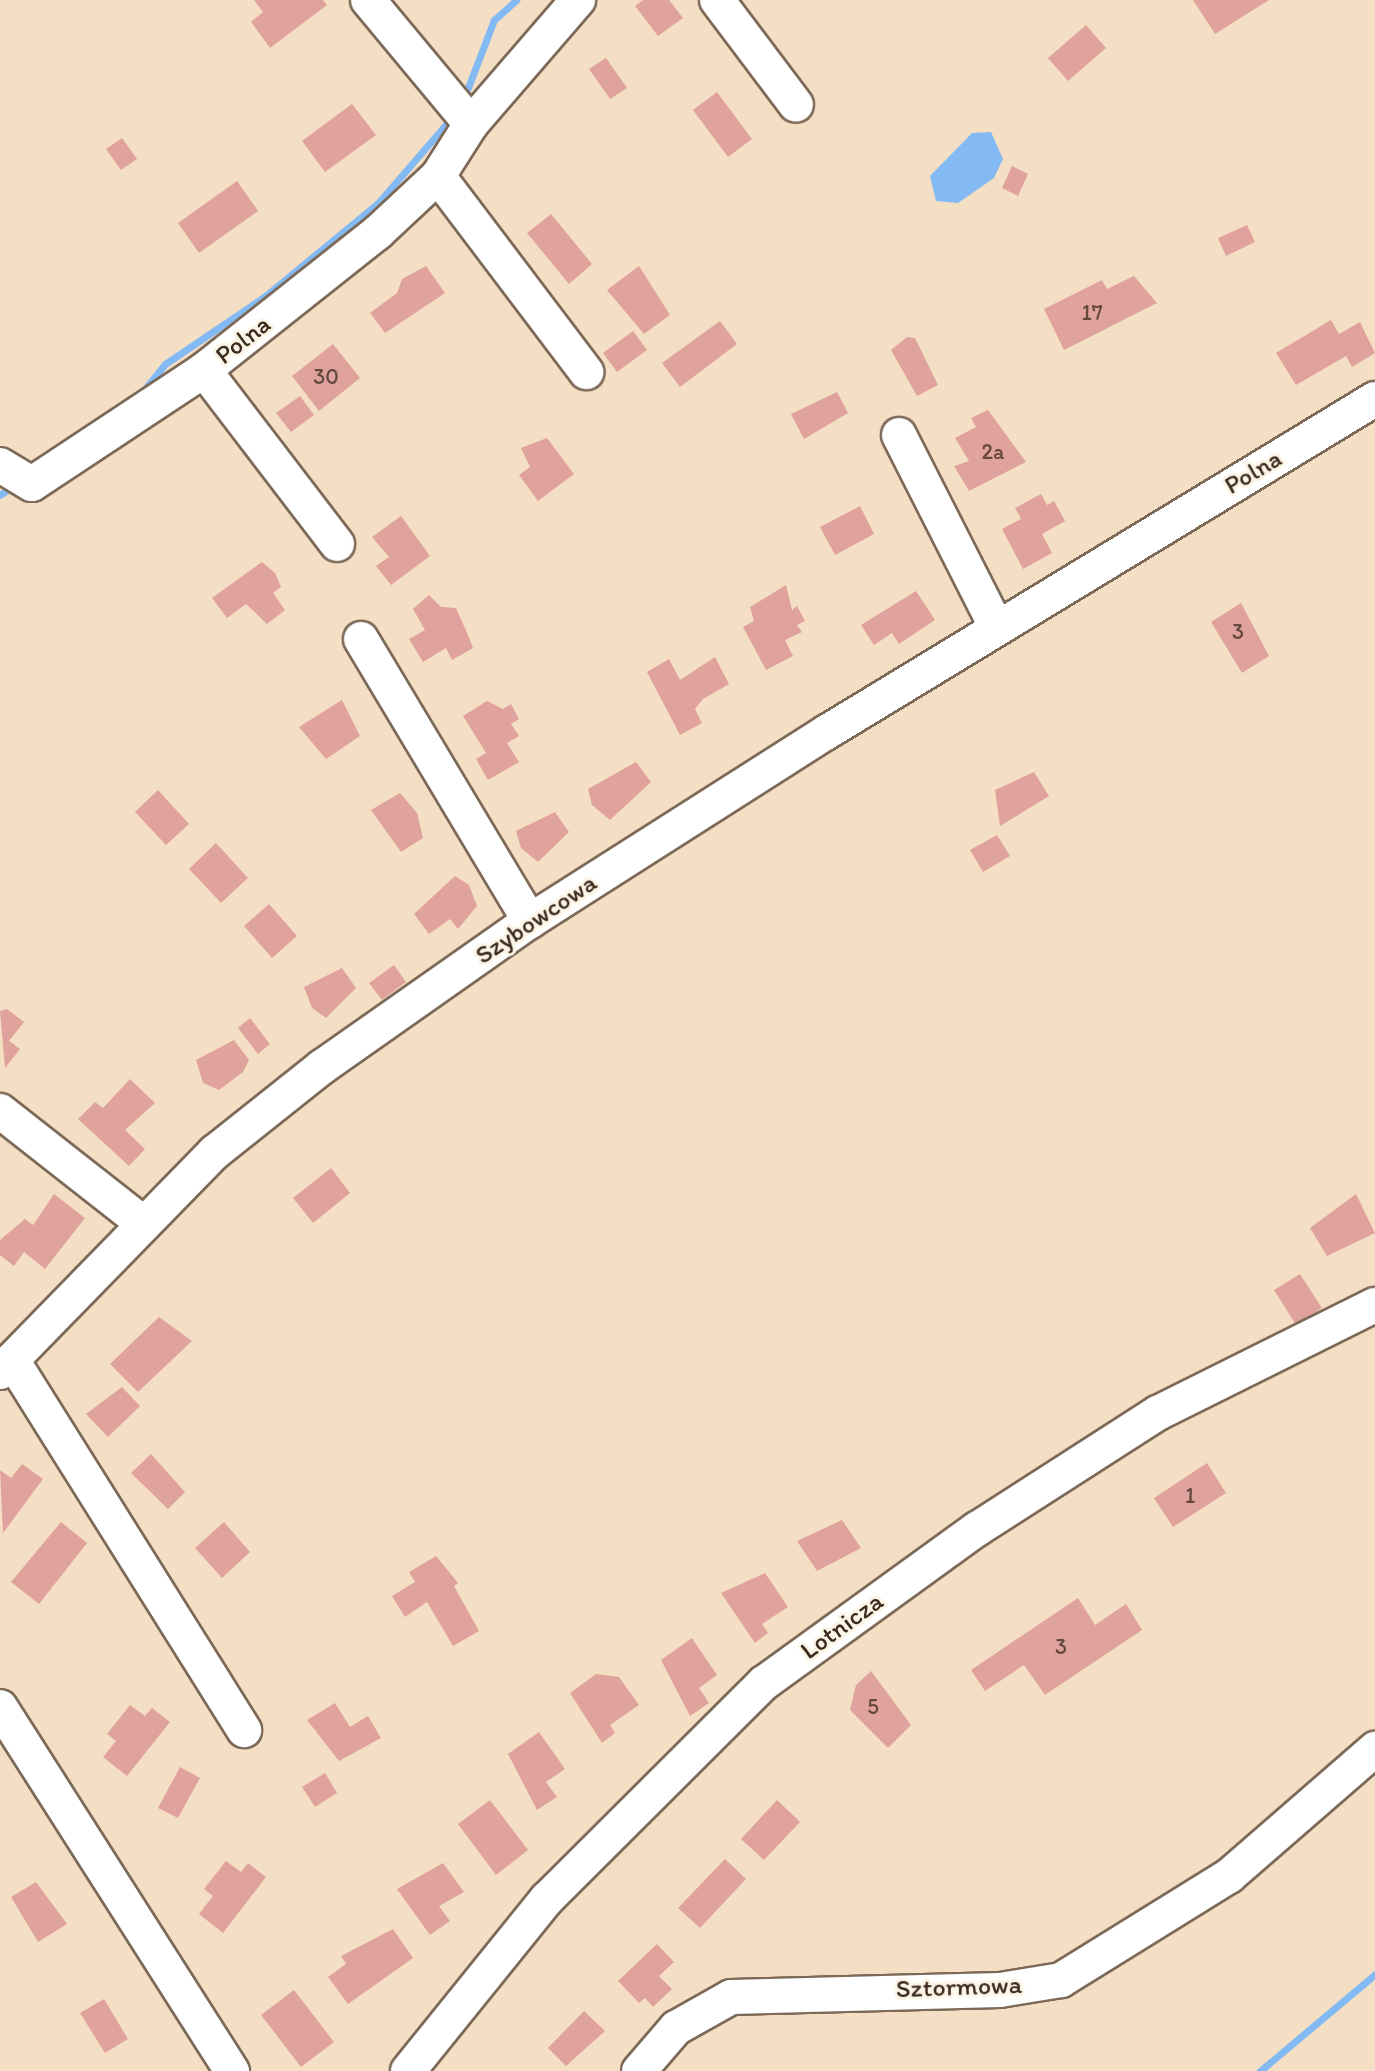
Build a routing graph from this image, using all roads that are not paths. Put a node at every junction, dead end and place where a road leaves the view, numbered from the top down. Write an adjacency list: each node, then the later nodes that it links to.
1 (368, 0): 5 (street)
2 (578, 0): 5 (street, Polna)
3 (717, 0): 4 (street)
4 (796, 105)
5 (471, 124): 6 (street, Polna)
6 (438, 176): 7 (street, Polna); 8 (street)
7 (204, 370): 11 (street, Polna); 12 (street)
8 (586, 372)
9 (1375, 399): 13 (street, Polna)
10 (899, 435): 14 (street)
11 (0, 465)
12 (337, 544)
13 (1132, 545): 14 (street, Szybowcowa)
14 (996, 626): 16 (street, Szybowcowa)
15 (361, 639): 16 (street)
16 (530, 921): 18 (street, Szybowcowa)
17 (0, 1111): 18 (street)
18 (143, 1223): 20 (street, Szybowcowa)
19 (1375, 1305): 25 (street, Lotnicza)
20 (6, 1366): 22 (street)
21 (0, 1707): 24 (street)
22 (244, 1730)
23 (1375, 1749): 26 (street, Sztormowa)
24 (232, 2071)
25 (408, 2071)
26 (639, 2071)

